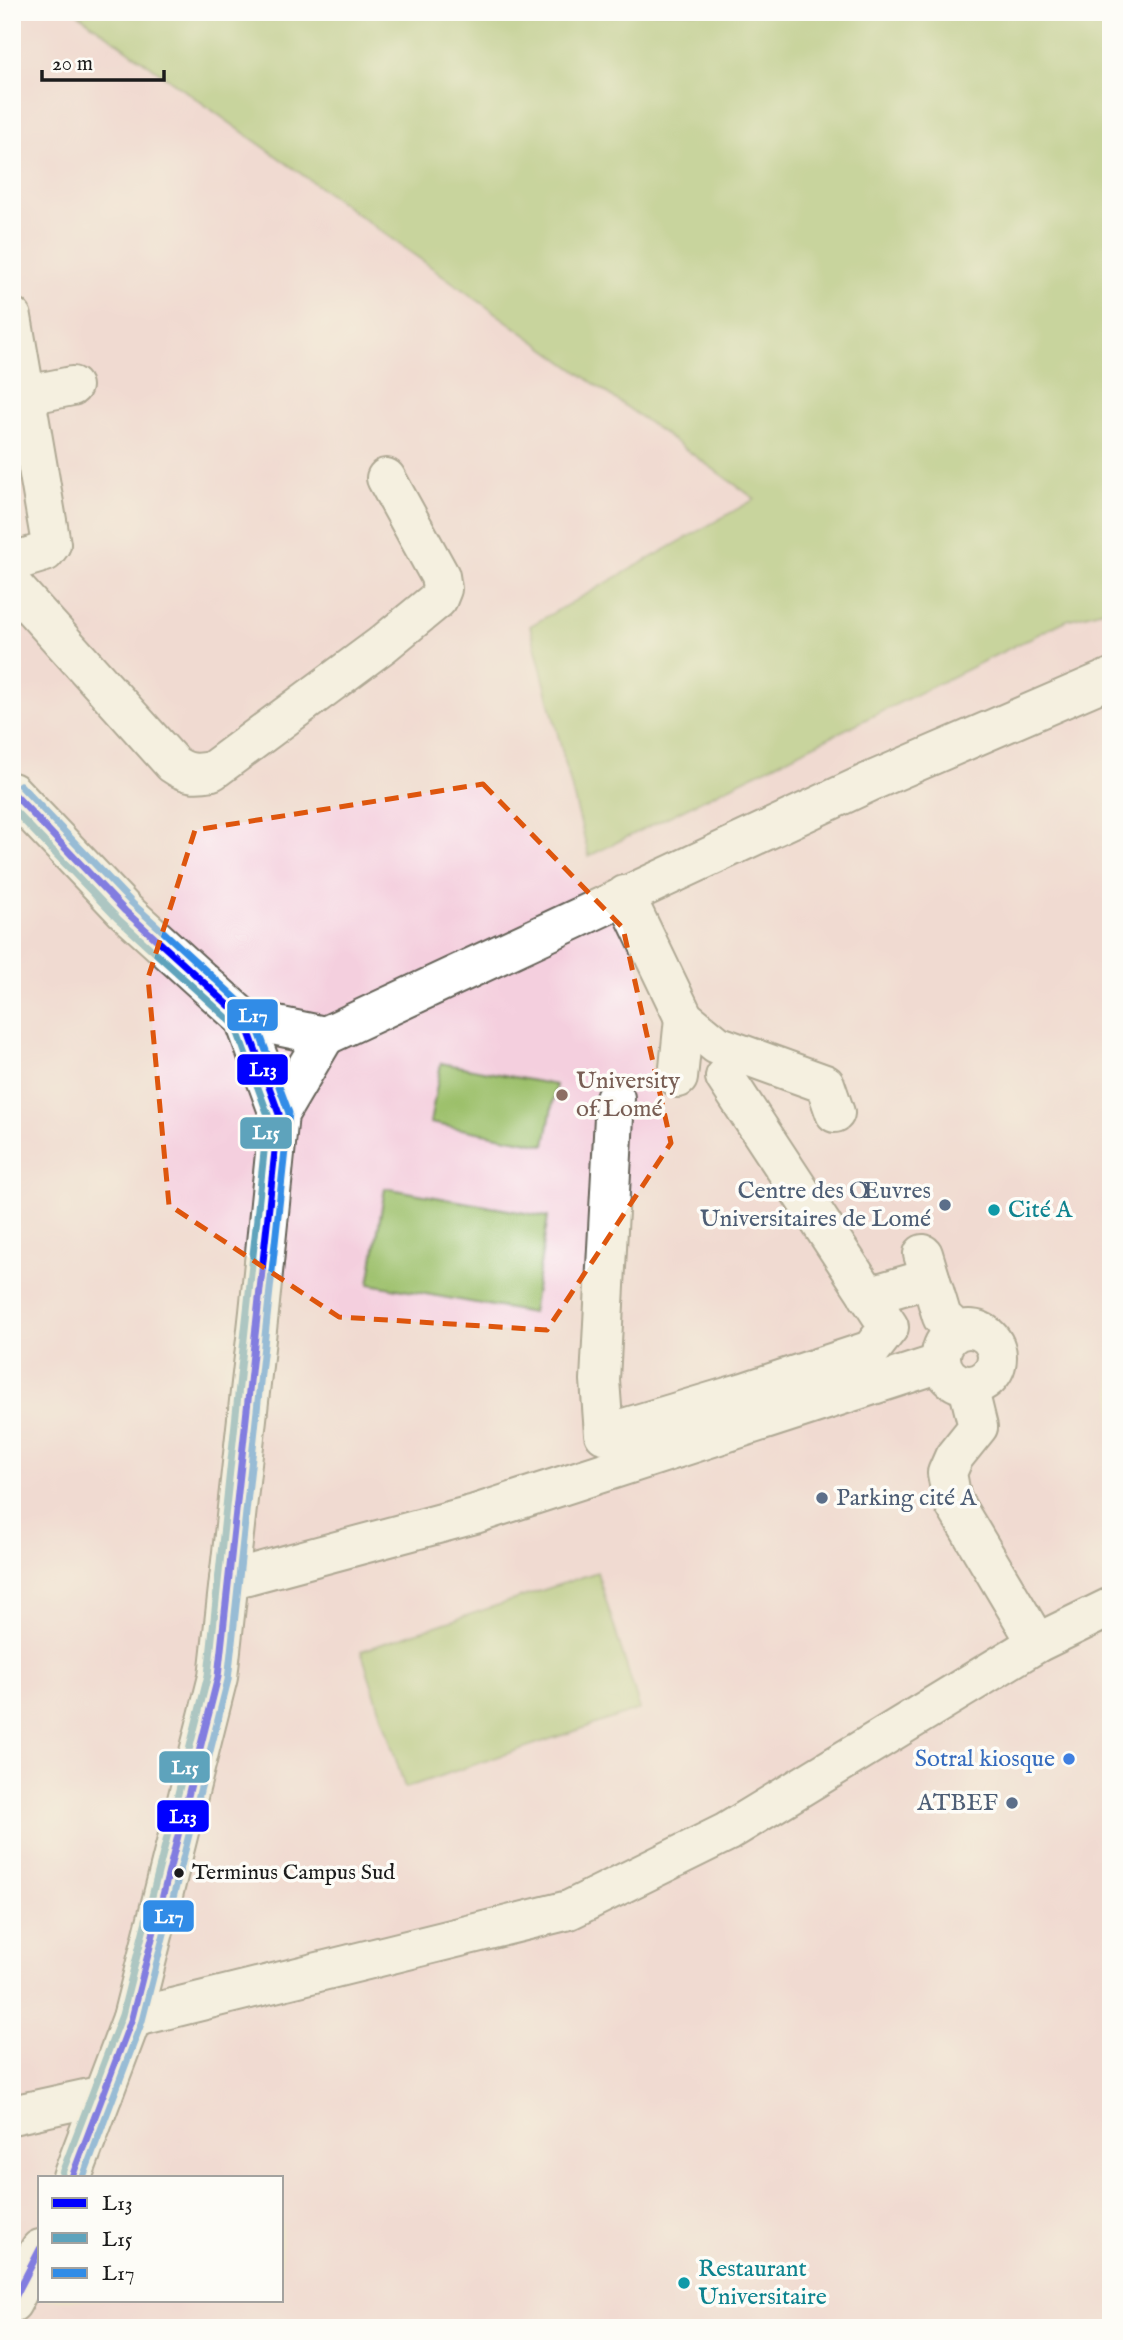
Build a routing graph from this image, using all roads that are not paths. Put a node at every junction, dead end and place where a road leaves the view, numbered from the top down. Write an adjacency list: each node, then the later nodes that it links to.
1 (12, 317): 3 (lane)
2 (72, 386): 3 (lane)
3 (23, 406): 5 (lane)
4 (386, 478): 7 (lane)
5 (27, 483): 6 (lane)
6 (12, 562)
7 (12, 585)
8 (1111, 678): 10 (lane)
9 (12, 792): 12 (lane)
10 (625, 895): 11 (lane); 13 (lane)
11 (684, 1018): 15 (lane); 17 (lane)
12 (244, 1019): 13 (lane); 18 (lane)
13 (325, 1036): 18 (lane)
14 (725, 1077): 19 (lane)
15 (678, 1078)
16 (615, 1098): 19 (lane)
17 (835, 1113)
18 (279, 1114): 21 (lane)
19 (868, 1296): 20 (lane)
20 (955, 1360): 21 (lane); 23 (lane)
21 (229, 1580): 24 (lane)
22 (1111, 1606): 23 (lane)
23 (1037, 1643): 24 (lane)
24 (132, 2018): 25 (lane)
25 (103, 2095): 26 (lane); 27 (lane)
26 (12, 2115)
27 (72, 2176)
28 (38, 2253): 29 (lane)
29 (12, 2303)

